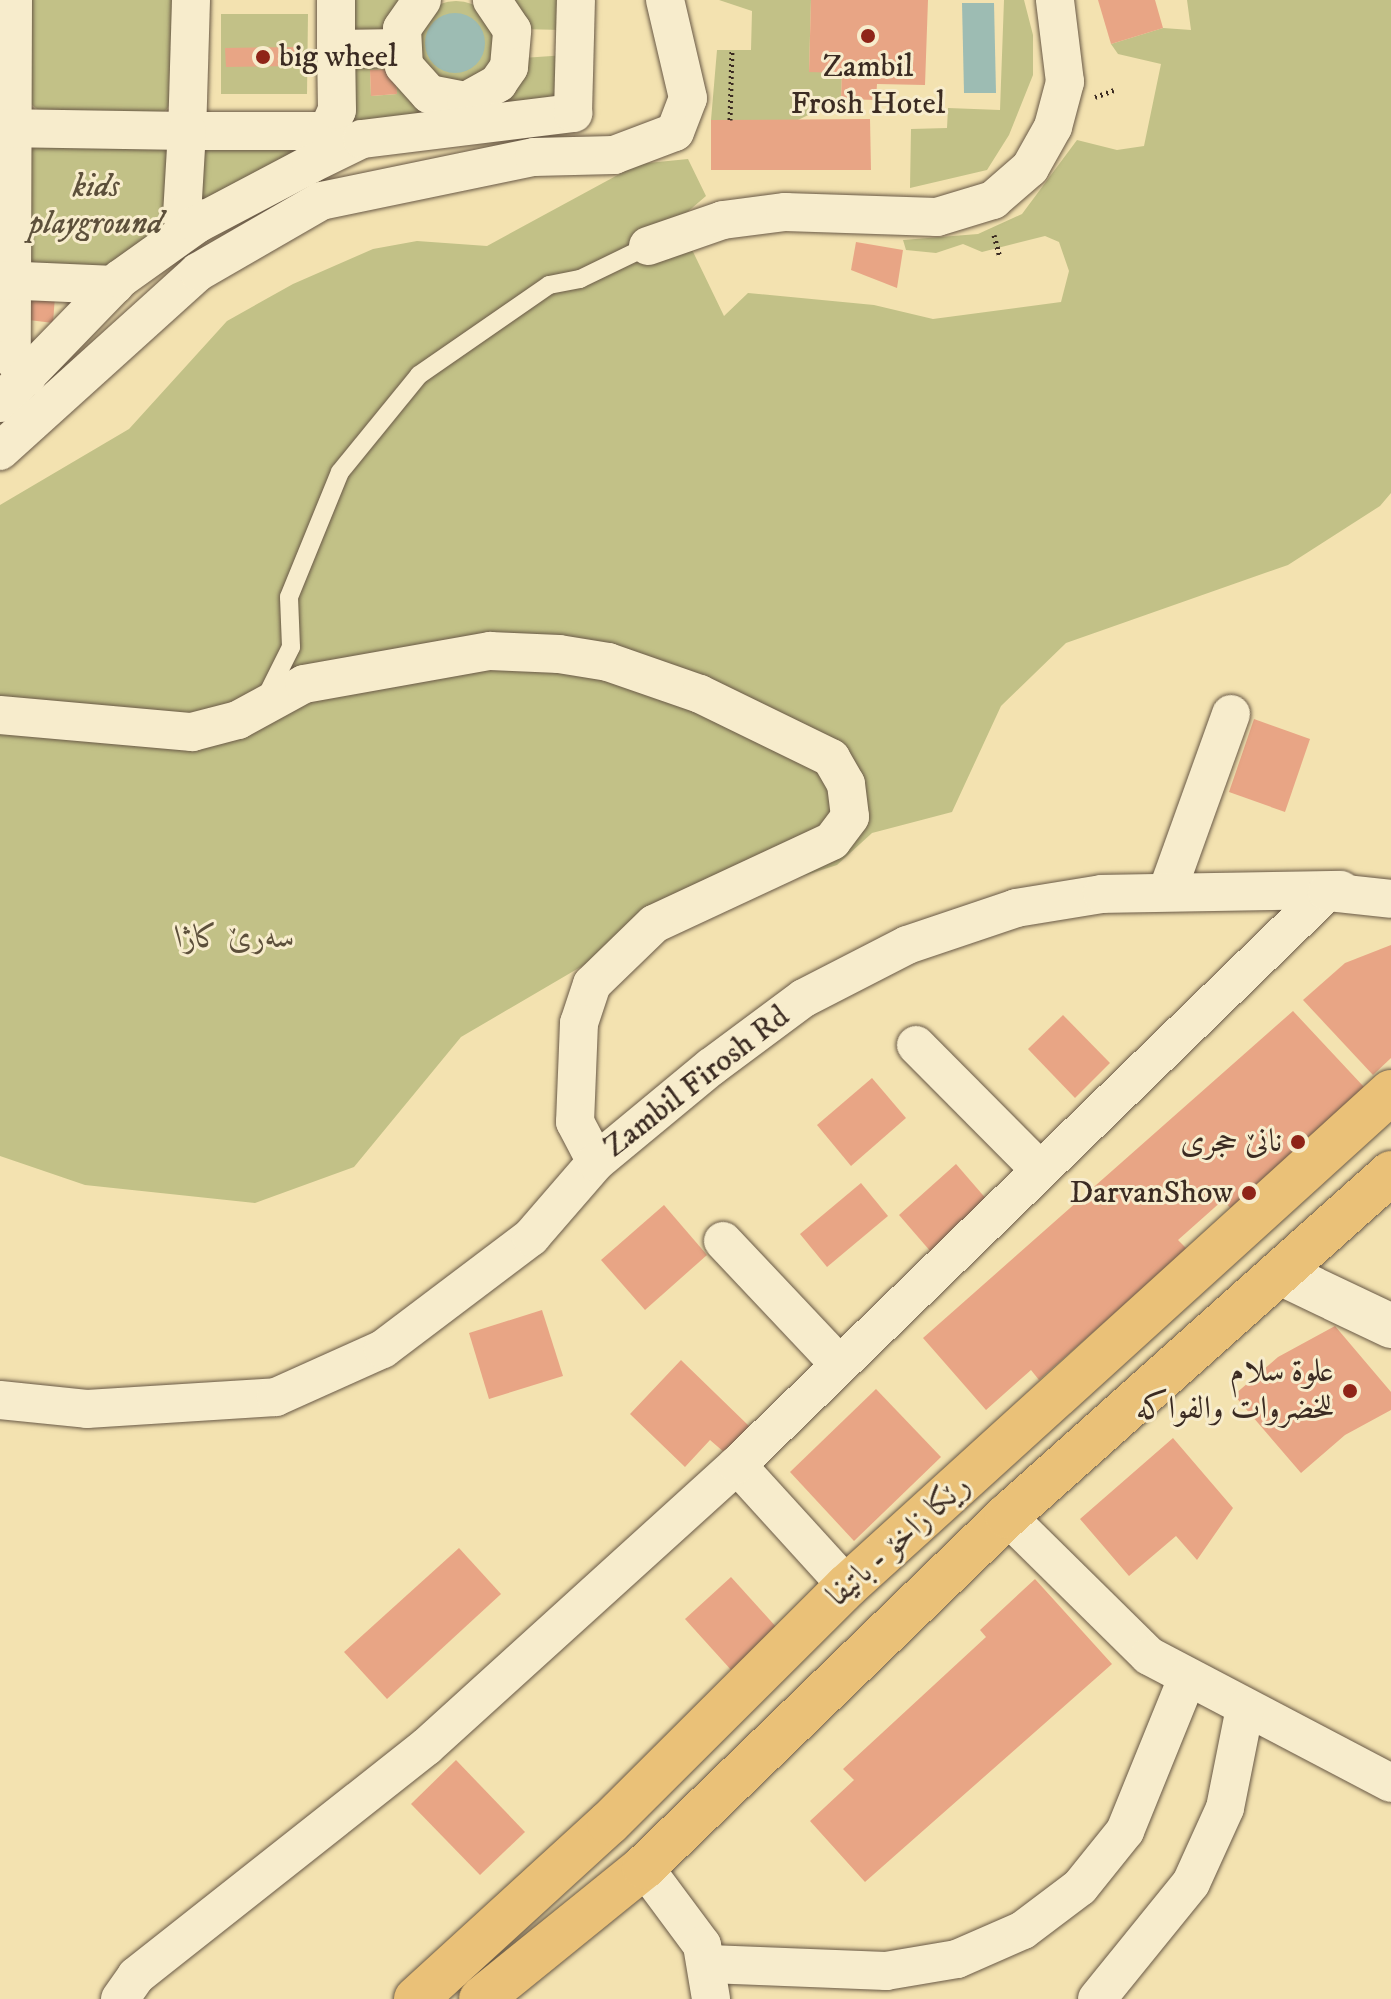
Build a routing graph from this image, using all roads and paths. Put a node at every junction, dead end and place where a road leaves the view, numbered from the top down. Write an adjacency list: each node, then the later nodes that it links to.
1 (13, 0): 16 (street)
2 (191, 0): 17 (street)
3 (336, 0): 12 (street)
4 (422, 0): 11 (street)
5 (492, 0): 9 (street)
6 (576, 0): 10 (street)
7 (665, 0): 25 (street)
8 (1055, 0): 20 (street)
9 (513, 44): 10 (street); 14 (street)
10 (574, 46): 14 (street)
11 (400, 48): 12 (street); 14 (street)
12 (336, 49): 18 (street)
13 (732, 50): 15 (path)
14 (458, 114): 18 (street)
15 (730, 120)
16 (6, 128): 17 (street); 21 (street)
17 (187, 131): 18 (street); 19 (street)
18 (321, 147): 19 (street)
19 (205, 219): 22 (street)
20 (648, 246): 26 (lane)
21 (7, 280): 22 (street); 23 (street)
22 (115, 285): 23 (street)
23 (27, 377): 24 (street)
24 (0, 403)
25 (0, 451)
26 (262, 704): 28 (street, Zambil Firosh Rd); 35 (street, Zambil Firosh Rd)
27 (1231, 714): 30 (street)
28 (0, 715)
29 (1391, 883): 31 (street, Zambil Firosh Rd)
30 (1168, 889): 31 (street, Zambil Firosh Rd); 35 (street, Zambil Firosh Rd)
31 (1327, 892): 32 (street); 36 (street)
32 (1391, 899)
33 (916, 1045): 36 (street)
34 (1391, 1092): 45 (highway, رێکا زاخۆ - باتیفا)
35 (596, 1162): 42 (street)
36 (1037, 1167): 41 (street)
37 (1391, 1173): 39 (highway, رێکا زاخۆ - باتیفا)
38 (723, 1241): 41 (street)
39 (1280, 1273): 40 (street); 44 (highway, رێکا زاخۆ - باتیفا)
40 (1391, 1326)
41 (840, 1365): 43 (street)
42 (0, 1400)
43 (737, 1465): 45 (street); 51 (street)
44 (1007, 1516): 46 (street); 49 (highway, رێکا زاخۆ - باتیفا)
45 (847, 1586): 52 (highway, رێکا زاخۆ - باتیفا)
46 (1187, 1678): 47 (street); 50 (street)
47 (1245, 1708): 48 (street); 54 (street)
48 (1391, 1783)
49 (644, 1867): 50 (street); 53 (highway, رێکا زاخۆ - باتیفا)
50 (710, 1982)
51 (120, 1999)
52 (416, 1999)
53 (481, 1999)
54 (1097, 1999)

